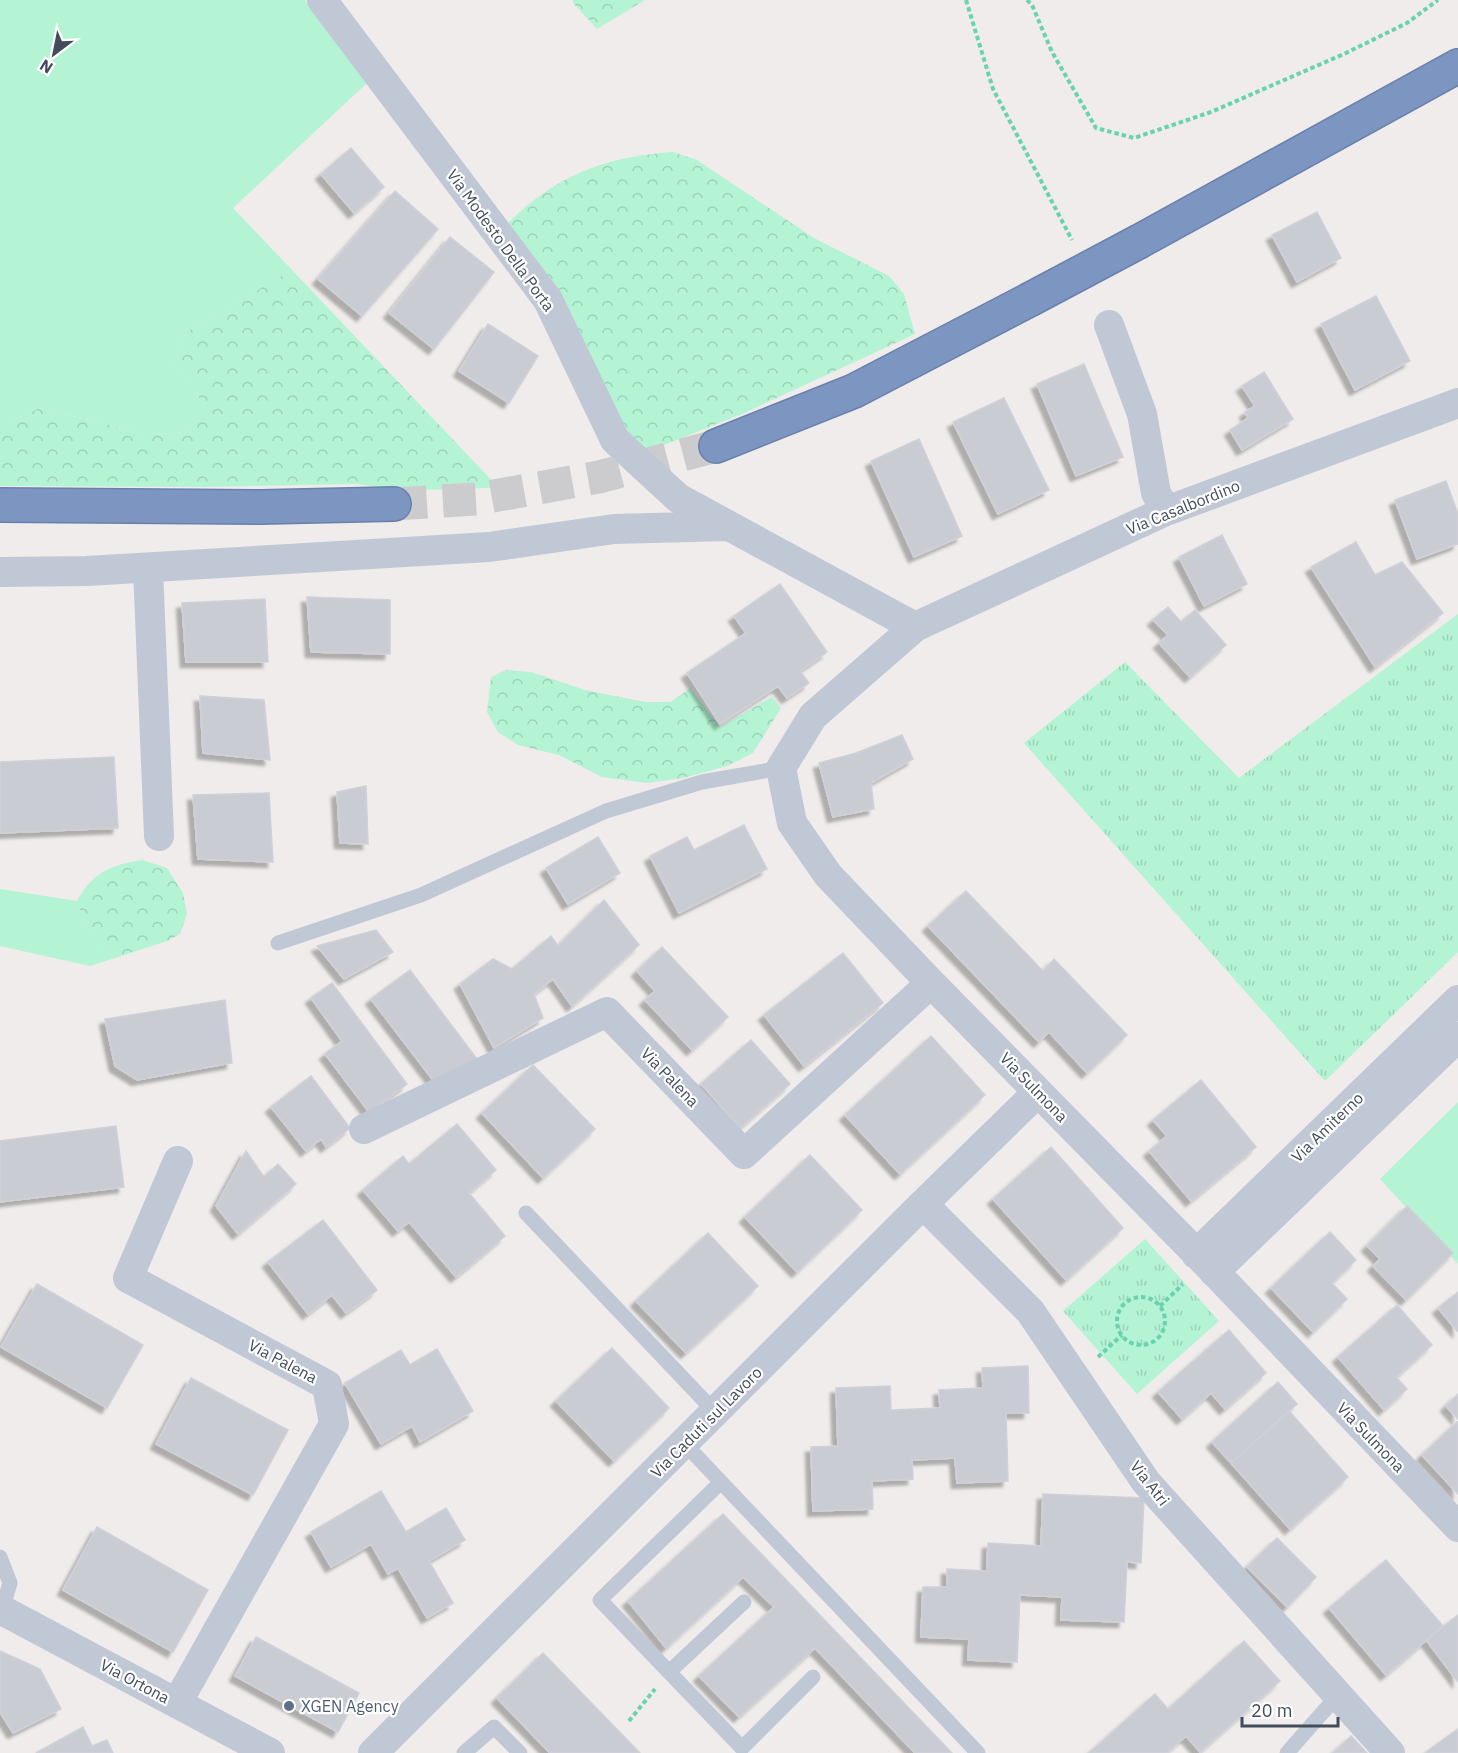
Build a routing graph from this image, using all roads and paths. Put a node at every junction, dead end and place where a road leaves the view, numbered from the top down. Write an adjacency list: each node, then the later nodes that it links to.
1 (322, 0): 13 (street, Via Modesto Della Porta)
2 (966, 0): 6 (path)
3 (1027, 0): 4 (path)
4 (1437, 0)
5 (1458, 66): 9 (highway, bridge)
6 (1076, 249)
7 (1110, 325): 12 (street)
8 (1458, 403): 12 (street, Via Casalbordino)
9 (717, 446)
10 (394, 504): 11 (highway)
11 (0, 505)
12 (1166, 511): 16 (street, Via Casalbordino)
13 (731, 526): 14 (street); 16 (street, Via Modesto Della Porta)
14 (148, 568): 15 (street); 18 (street)
15 (0, 572)
16 (915, 627): 17 (street)
17 (781, 768): 19 (lane); 20 (street, Via Sulmona)
18 (159, 836)
19 (278, 943)
20 (931, 982): 23 (street, Via Sulmona); 24 (street, Via Palena)
21 (1458, 1000): 28 (street, Via Amiterno)
22 (1458, 1037): 28 (street, Via Amiterno)
23 (1038, 1092): 26 (street, Via Caduti sul Lavoro); 28 (street, Via Sulmona)
24 (364, 1130)
25 (178, 1161): 40 (street, Via Palena)
26 (923, 1204): 30 (street, Via Caduti sul Lavoro); 39 (street, Via Atri)
27 (526, 1213): 30 (lane)
28 (1205, 1263): 33 (street, Via Sulmona)
29 (1121, 1307): 29 (path)
30 (715, 1412): 31 (street, Via Caduti sul Lavoro)
31 (684, 1443): 32 (lane); 43 (street, Via Caduti sul Lavoro)
32 (721, 1482): 37 (lane); 46 (lane)
33 (1458, 1527)
34 (0, 1557): 36 (lane)
35 (744, 1602): 37 (lane)
36 (1, 1610): 40 (street, Via Ortona)
37 (669, 1672): 38 (lane); 41 (path)
38 (813, 1677)
39 (1338, 1695): 47 (lane); 48 (street, Via Atri)
40 (177, 1703): 42 (street, Via Ortona)
41 (629, 1721)
42 (270, 1753)
43 (373, 1753)
44 (464, 1753): 45 (lane)
45 (520, 1753)
46 (978, 1753)
47 (1287, 1753)
48 (1390, 1753)

